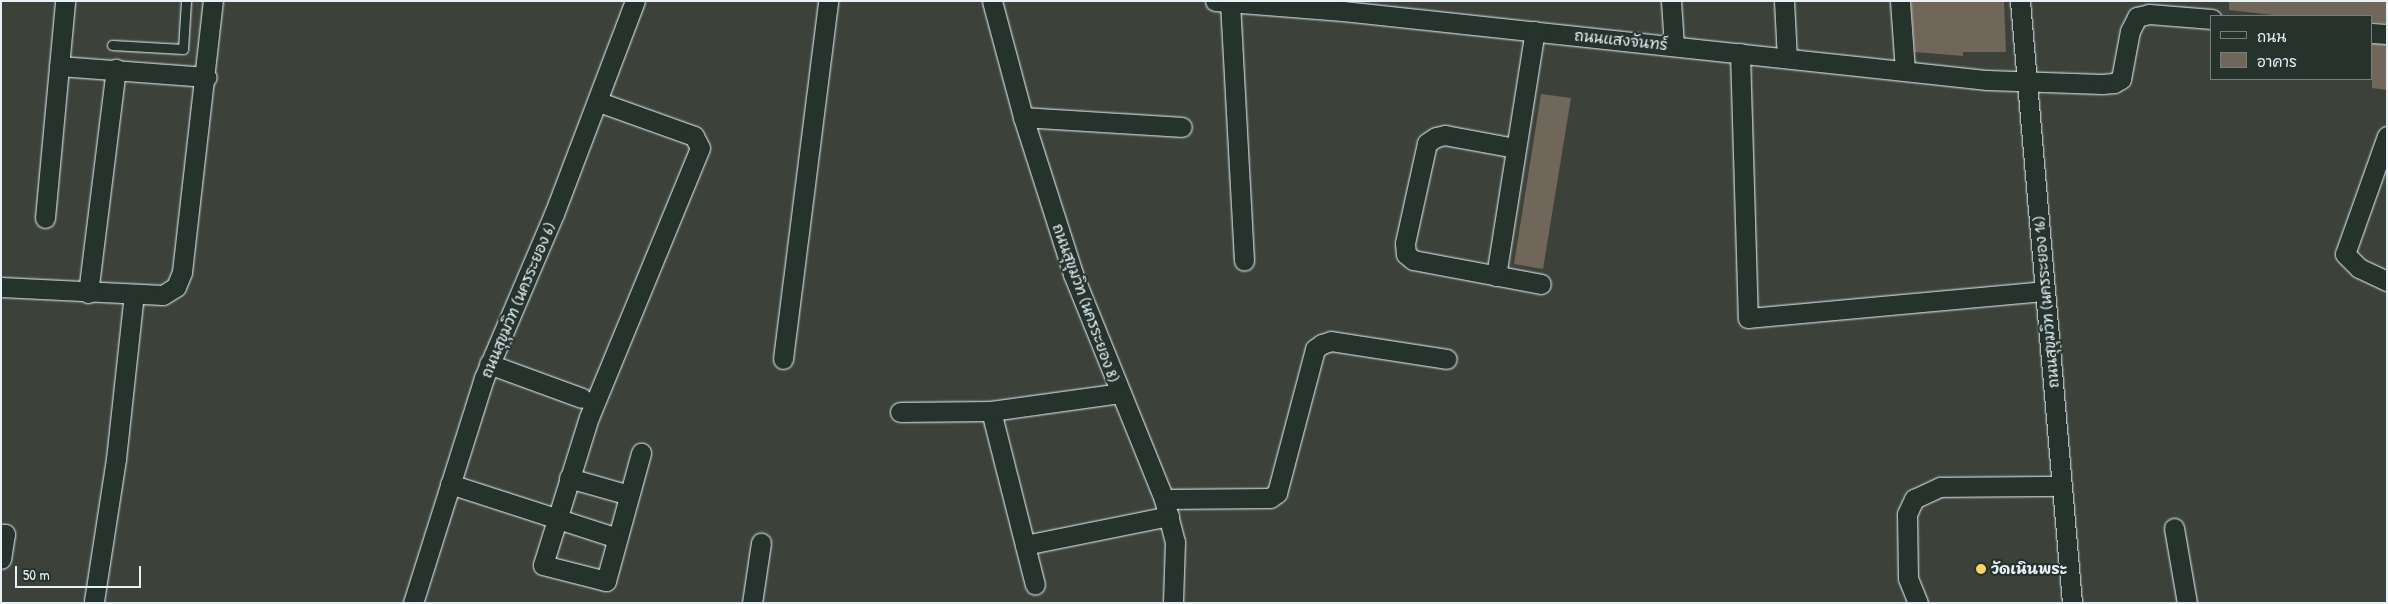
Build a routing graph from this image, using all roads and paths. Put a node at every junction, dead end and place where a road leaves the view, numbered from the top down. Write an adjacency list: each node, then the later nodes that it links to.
1 (65, 1): 20 (street)
2 (186, 1): 16 (lane)
3 (213, 1): 23 (street)
4 (635, 1): 25 (street, ถนนสุขุมวิท (นครระยอง 6))
5 (828, 1): 39 (street)
6 (992, 1): 26 (street, ถนนสุขุมวิท (นครระยอง 8))
7 (1671, 1): 17 (street)
8 (1784, 1): 19 (street)
9 (1900, 1): 22 (street)
10 (2020, 1): 24 (street, ถนนสุขุมวิท (นครระยอง 16))
11 (1222, 2): 13 (street, ถนนแสงจันทร์); 31 (street)
12 (2210, 19): 24 (street, ถนนแสงจันทร์)
13 (1535, 31): 17 (street, ถนนแสงจันทร์); 29 (street)
14 (2373, 33): 15 (street)
15 (2387, 34)
16 (112, 45)
17 (1674, 46): 18 (street, ถนนแสงจันทร์)
18 (1740, 53): 19 (street, ถนนแสงจันทร์); 36 (street)
19 (1786, 58): 22 (street, ถนนแสงจันทร์)
20 (60, 66): 21 (street); 30 (street)
21 (116, 69): 23 (street); 37 (street)
22 (1905, 71): 24 (street, ถนนแสงจันทร์)
23 (207, 77): 38 (street)
24 (2027, 80): 36 (street, ถนนสุขุมวิท (นครระยอง 16))
25 (600, 102): 41 (street, ถนนสุขุมวิท (นครระยอง 6)); 47 (street)
26 (1023, 117): 27 (street); 42 (street, ถนนสุขุมวิท (นครระยอง 8))
27 (1182, 127)
28 (2387, 136): 33 (street)
29 (1515, 148): 32 (street); 32 (street)
30 (45, 218)
31 (1244, 261)
32 (1496, 276): 34 (street)
33 (2387, 281)
34 (1541, 284)
35 (1, 287): 37 (street)
36 (2045, 292): 49 (street, ถนนสุขุมวิท (นครระยอง 16))
37 (88, 293): 38 (street)
38 (134, 294): 60 (street)
39 (783, 359)
40 (1447, 359): 51 (street)
41 (489, 364): 43 (street); 48 (street, ถนนสุขุมวิท (นครระยอง 6))
42 (1120, 393): 44 (street); 51 (street, ถนนสุขุมวิท (นครระยอง 8))
43 (582, 398)
44 (991, 411): 45 (street); 57 (street)
45 (900, 412)
46 (641, 453): 50 (street)
47 (569, 478): 50 (street); 52 (street)
48 (450, 484): 52 (street); 61 (street, ถนนสุขุมวิท (นครระยอง 6))
49 (2062, 486): 64 (street); 65 (street, ถนนสุขุมวิท (นครระยอง 16))
50 (629, 495): 55 (street)
51 (1166, 508): 57 (street); 63 (street, ถนนสุขุมวิท (นครระยอง 8))
52 (557, 520): 55 (street); 55 (street)
53 (2174, 528): 66 (street)
54 (1, 534): 58 (street)
55 (618, 538)
56 (760, 543): 62 (street)
57 (1024, 544): 59 (street)
58 (1, 559)
59 (1035, 585)
60 (94, 601)
61 (413, 603)
62 (752, 603)
63 (1173, 603)
64 (1918, 603)
65 (2072, 603)
66 (2187, 603)

